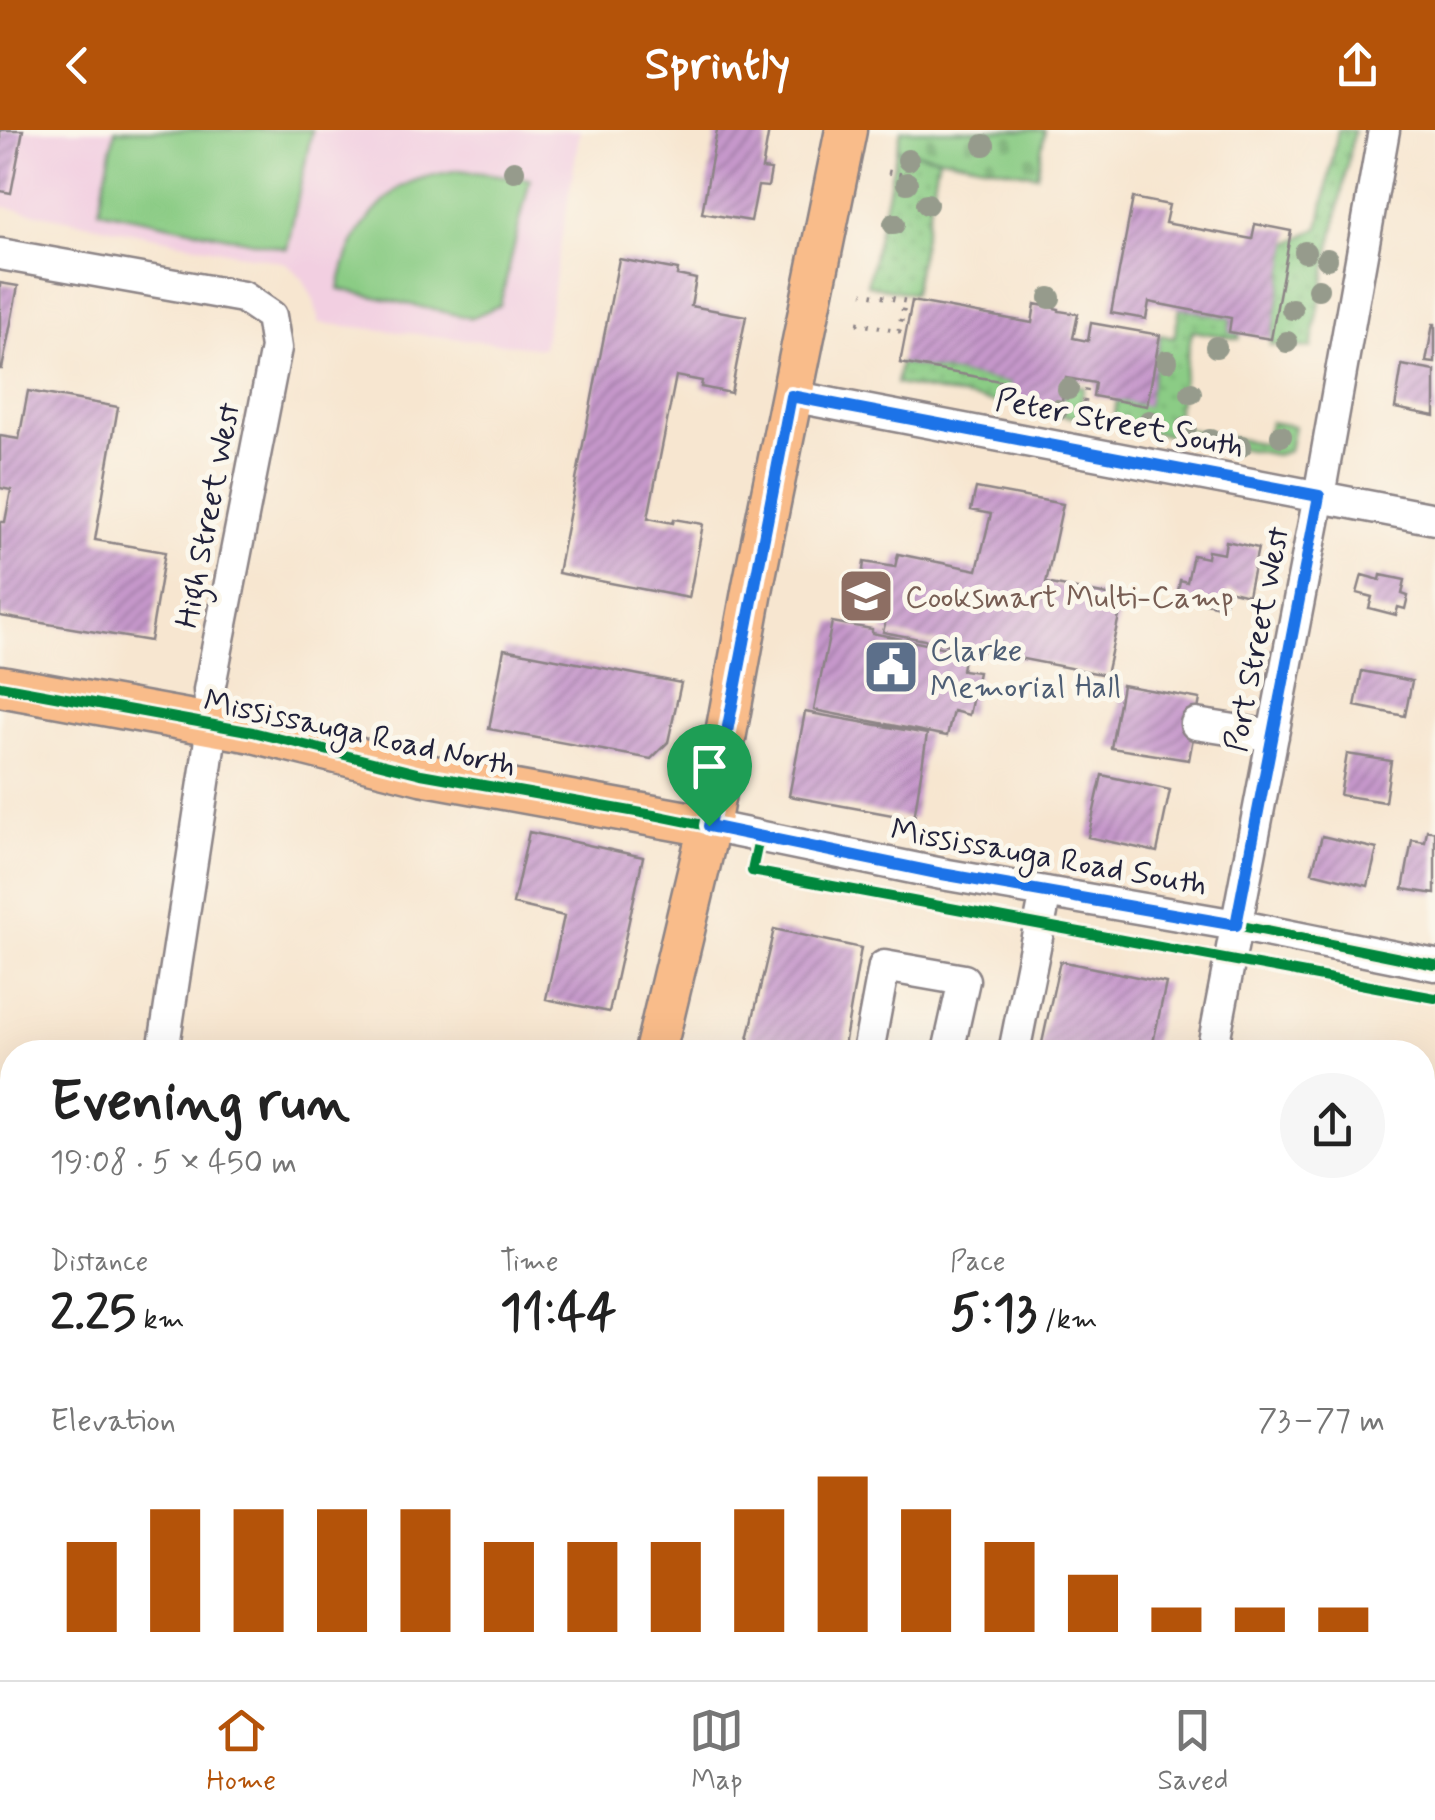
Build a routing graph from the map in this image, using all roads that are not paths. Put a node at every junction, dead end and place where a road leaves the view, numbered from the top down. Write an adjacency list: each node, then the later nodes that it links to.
1 (846, 130): 4 (main road)
2 (1384, 130): 5 (street, Port Street West)
3 (0, 254): 8 (street, High Street West)
4 (791, 396): 5 (street, Peter Street South); 11 (main road)
5 (1319, 496): 6 (street, Peter Street South); 10 (street, Port Street West)
6 (1435, 519)
7 (0, 686): 8 (main road, Mississauga Road North)
8 (212, 724): 11 (main road, Mississauga Road North); 15 (street, High Street West)
9 (1196, 724): 10 (street)
10 (1273, 736): 13 (street, Port Street West)
11 (709, 826): 12 (street, Mississauga Road South); 16 (main road)
12 (1046, 892): 13 (street, Mississauga Road South); 19 (street)
13 (1236, 925): 14 (street, Mississauga Road South); 20 (street, Port Street West)
14 (1435, 965)
15 (165, 1040)
16 (658, 1040)
17 (870, 1040): 18 (street)
18 (951, 1040)
19 (1016, 1040)
20 (1214, 1040)

